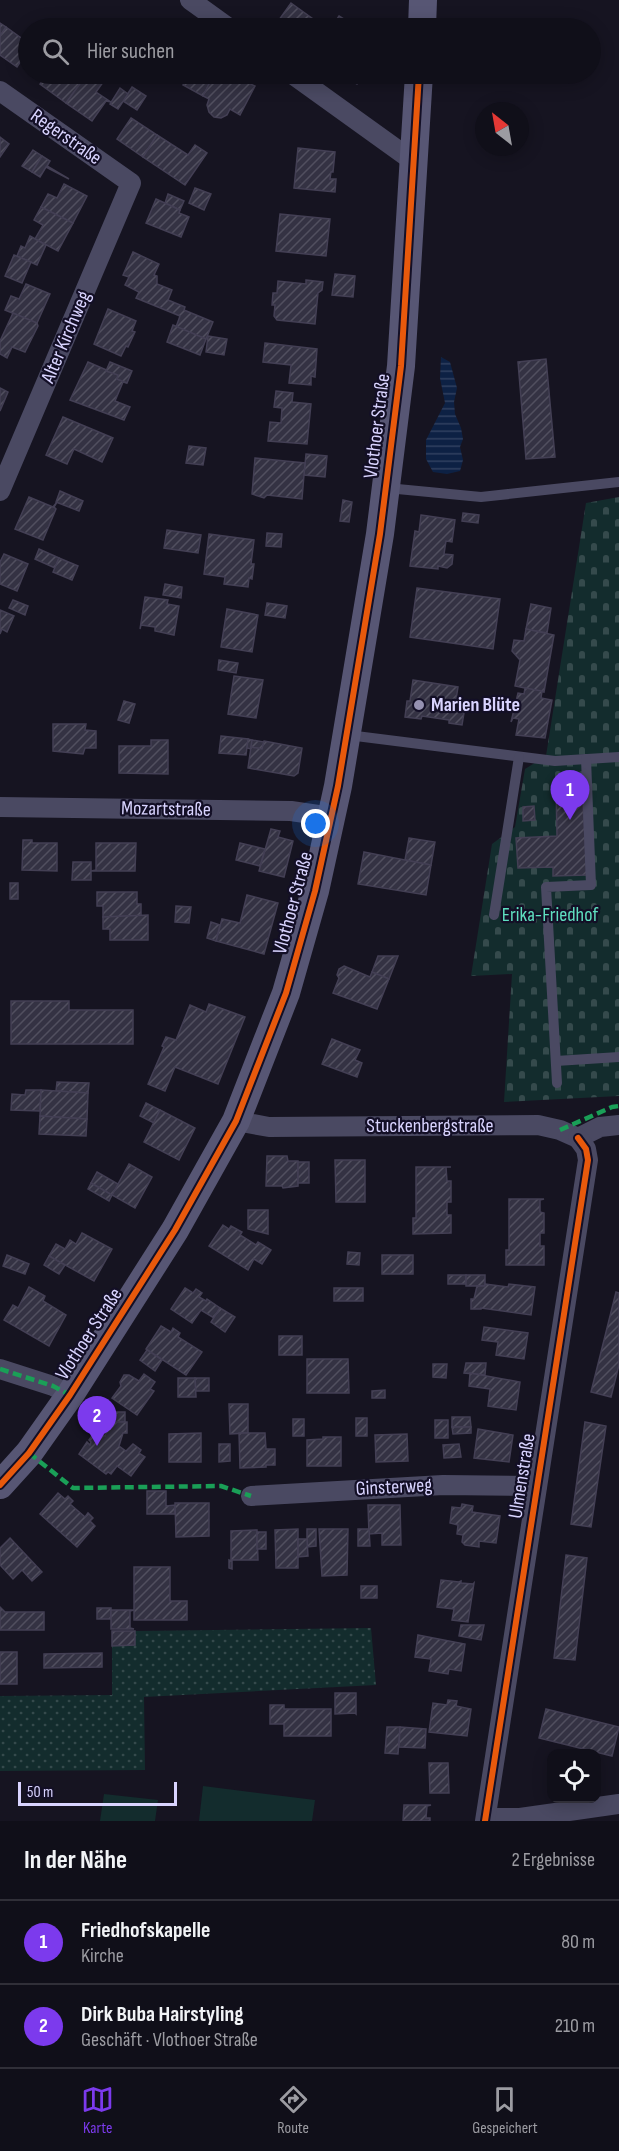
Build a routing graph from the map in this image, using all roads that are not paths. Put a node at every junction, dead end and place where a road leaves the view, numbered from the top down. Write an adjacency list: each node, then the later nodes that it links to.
1 (423, 0): 4 (street)
2 (194, 1): 3 (street)
3 (217, 18)
4 (422, 18)
5 (306, 84): 8 (street)
6 (418, 84): 8 (street, Vlothoer Straße)
7 (0, 91): 9 (street, Regerstraße)
8 (413, 161): 11 (street, Vlothoer Straße)
9 (131, 183): 12 (street, Alter Kirchweg)
10 (619, 482): 11 (lane)
11 (387, 488): 13 (street, Vlothoer Straße)
12 (0, 491)
13 (347, 735): 14 (lane); 18 (street, Vlothoer Straße)
14 (519, 757): 16 (lane); 19 (lane)
15 (619, 757): 16 (lane)
16 (585, 759): 21 (lane)
17 (0, 807): 18 (street, Mozartstraße)
18 (332, 817): 23 (street, Vlothoer Straße)
19 (494, 915)
20 (619, 1057): 21 (lane)
21 (556, 1061): 22 (lane)
22 (557, 1083)
23 (236, 1121): 25 (street, Stuckenbergstraße); 27 (street, Vlothoer Straße)
24 (619, 1125): 25 (street)
25 (578, 1138): 29 (street, Ulmenstraße)
26 (0, 1369): 27 (street)
27 (70, 1395): 28 (street, Vlothoer Straße)
28 (0, 1485)
29 (537, 1486): 30 (street, Ginsterweg); 32 (street, Ulmenstraße)
30 (251, 1496)
31 (619, 1804): 32 (street)
32 (486, 1820)

